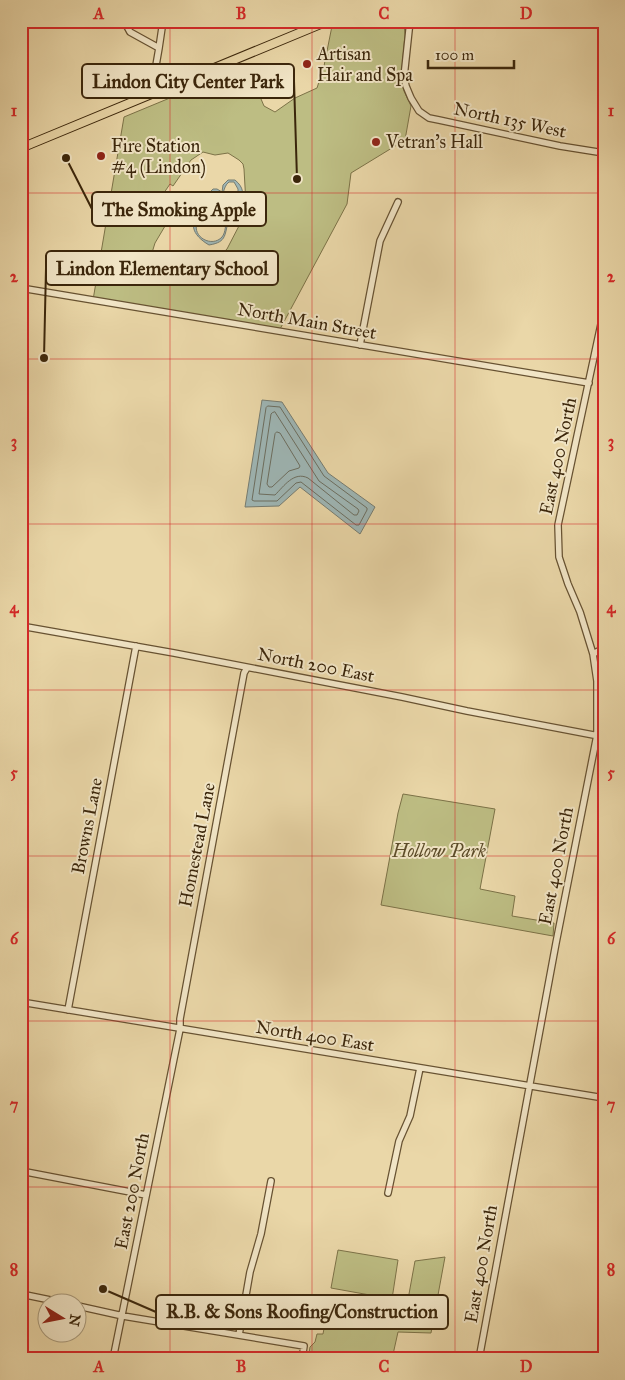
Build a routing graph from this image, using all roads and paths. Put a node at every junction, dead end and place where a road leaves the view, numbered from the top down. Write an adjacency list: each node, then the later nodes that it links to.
1 (124, 21): 5 (street)
2 (163, 21): 5 (street)
3 (328, 21): 6 (main road)
4 (410, 21): 8 (street, North 135 West)
5 (159, 48): 6 (street)
6 (151, 94): 7 (main road)
7 (21, 148)
8 (604, 153)
9 (398, 202): 12 (street)
10 (21, 288): 12 (street, North Main Street)
11 (604, 310): 13 (street, East 400 North)
12 (360, 345): 13 (street, North Main Street)
13 (588, 383): 17 (street, East 400 North)
14 (21, 627): 15 (street, North 200 East)
15 (136, 646): 18 (street, North 200 East); 22 (street, Browns Lane)
16 (604, 648): 17 (street)
17 (593, 654): 19 (street, East 400 North)
18 (247, 668): 19 (street, North 200 East); 23 (street, Homestead Lane)
19 (597, 735): 20 (street, North 200 East); 25 (street, East 400 North)
20 (604, 737)
21 (21, 1002): 22 (street, North 400 East)
22 (68, 1010): 23 (street, North 400 East)
23 (180, 1029): 24 (street, North 400 East); 30 (street, East 200 North)
24 (420, 1068): 25 (street, North 400 East); 29 (street)
25 (529, 1085): 26 (street, North 400 East); 38 (street, East 400 North)
26 (604, 1098)
27 (21, 1171): 30 (street)
28 (271, 1180): 35 (street)
29 (388, 1193)
30 (146, 1195): 34 (street, East 200 North)
31 (21, 1294): 32 (street)
32 (38, 1297)
33 (88, 1308): 34 (street)
34 (123, 1316): 35 (street); 36 (street, East 200 North)
35 (239, 1335): 37 (street)
36 (113, 1359)
37 (302, 1359)
38 (479, 1359)

